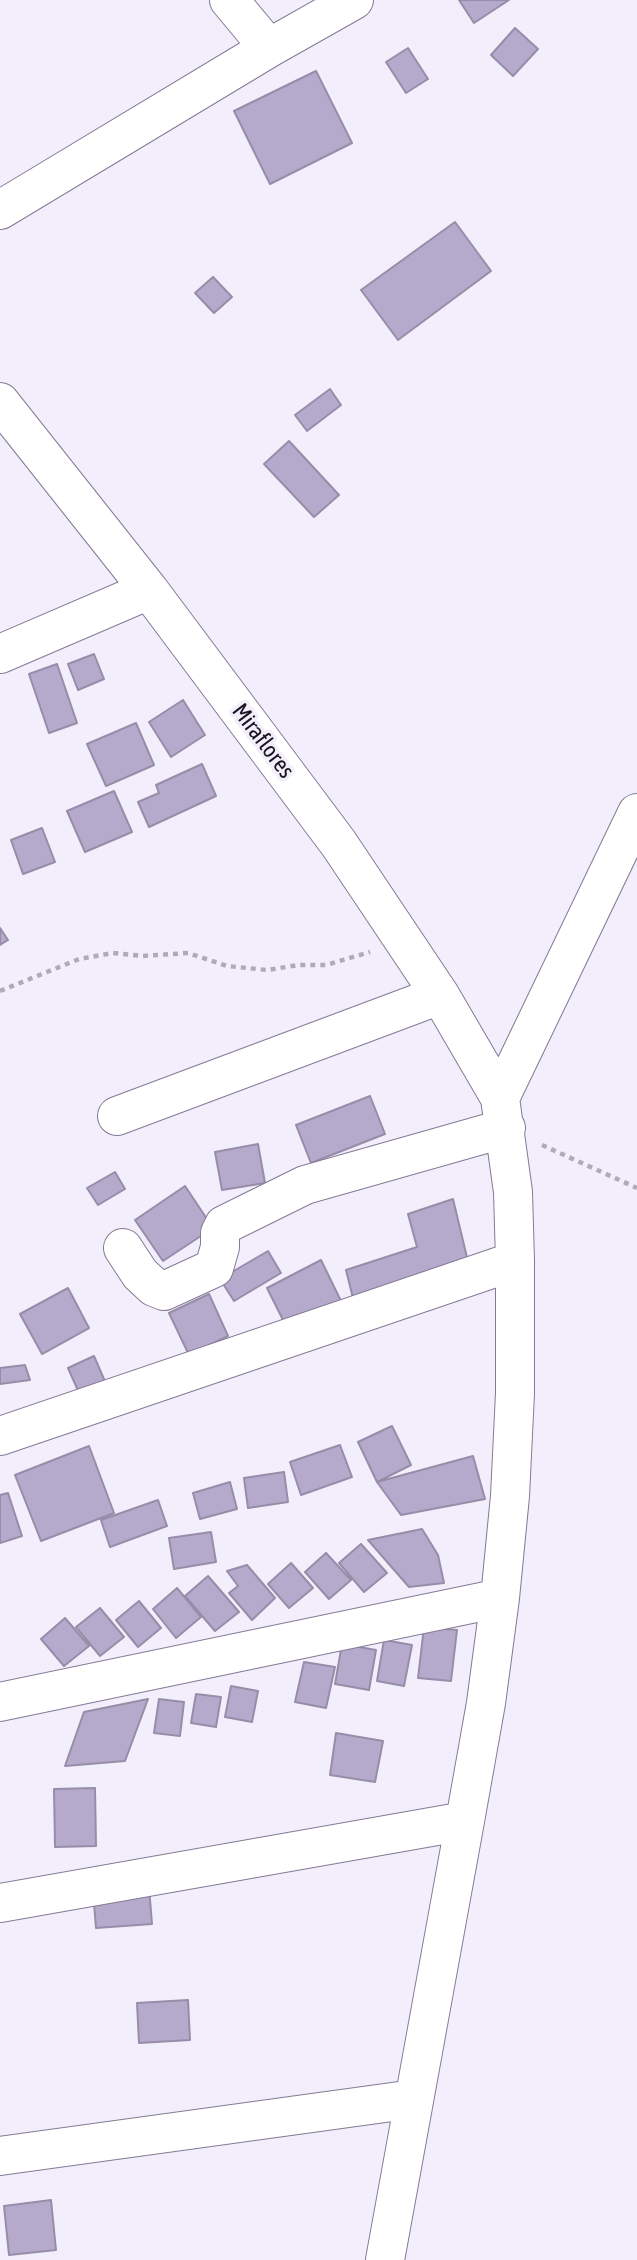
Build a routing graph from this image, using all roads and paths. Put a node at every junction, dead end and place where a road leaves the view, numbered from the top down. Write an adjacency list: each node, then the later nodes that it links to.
1 (229, 0): 3 (street)
2 (354, 0): 3 (street)
3 (269, 48): 4 (street)
4 (0, 210)
5 (0, 402): 6 (street, Miraflores)
6 (149, 590): 7 (street); 9 (street, Miraflores)
7 (0, 654)
8 (637, 813): 12 (street)
9 (404, 939): 10 (path); 11 (street, Miraflores)
10 (0, 991)
11 (440, 995): 12 (street, Miraflores); 13 (street)
12 (503, 1113): 14 (path); 15 (street); 16 (street)
13 (117, 1116)
14 (637, 1188)
15 (122, 1248)
16 (515, 1261): 17 (street); 18 (street)
17 (0, 1436)
18 (500, 1598): 19 (street); 20 (street)
19 (0, 1702)
20 (465, 1821): 21 (street); 22 (street)
21 (0, 1903)
22 (414, 2099): 23 (street); 24 (street)
23 (0, 2157)
24 (384, 2260)

